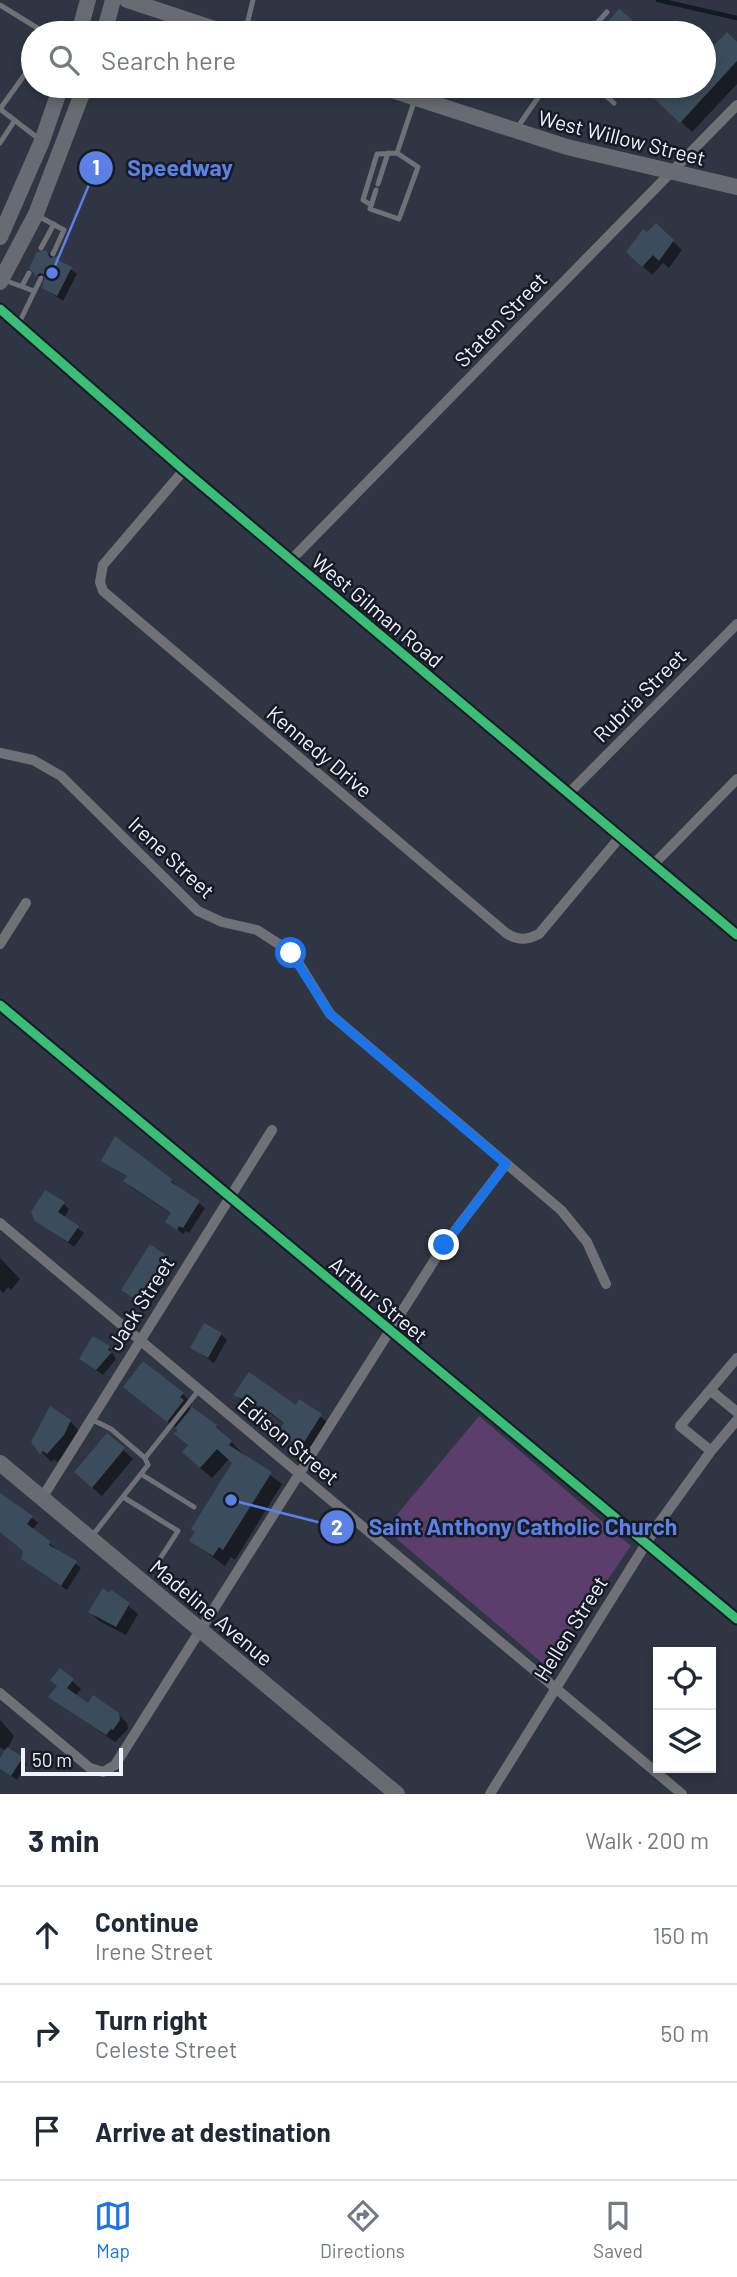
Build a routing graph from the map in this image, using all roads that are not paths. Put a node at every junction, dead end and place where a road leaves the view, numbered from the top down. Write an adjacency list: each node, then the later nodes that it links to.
1 (88, 0): 8 (main road)
2 (113, 0): 9 (main road)
3 (127, 0): 10 (main road)
4 (253, 0): 11 (lane)
5 (0, 5): 7 (lane)
6 (607, 12): 12 (lane)
7 (28, 21)
8 (82, 21)
9 (107, 21)
10 (197, 21)
11 (247, 21)
12 (599, 21)
13 (21, 80): 21 (lane)
14 (57, 98): 24 (main road)
15 (80, 98): 31 (main road)
16 (415, 98): 23 (main road, West Willow Street); 27 (lane)
17 (537, 98): 23 (lane)
18 (608, 98): 19 (lane)
19 (614, 103)
20 (737, 105): 28 (street, Staten Street)
21 (0, 109): 22 (lane)
22 (15, 120): 24 (lane); 25 (lane)
23 (516, 131): 28 (main road, West Willow Street)
24 (42, 141): 33 (main road)
25 (0, 144)
26 (388, 153): 27 (lane); 30 (lane); 30 (lane)
27 (397, 153): 30 (lane)
28 (672, 174): 29 (main road, West Willow Street); 44 (street, Staten Street)
29 (737, 187)
30 (371, 207)
31 (36, 215): 32 (lane); 38 (main road)
32 (54, 224): 34 (lane); 35 (lane)
33 (2, 229)
34 (41, 248)
35 (53, 254)
36 (29, 272): 39 (lane)
37 (41, 278): 40 (lane)
38 (1, 280): 39 (lane)
39 (22, 286): 40 (lane)
40 (34, 291): 42 (lane)
41 (0, 309): 42 (street, West Gilman Road)
42 (19, 323): 43 (street, West Gilman Road)
43 (184, 470): 44 (street, West Gilman Road); 49 (street, Kennedy Drive)
44 (291, 560): 48 (street, West Gilman Road)
45 (737, 624): 48 (street, Rubria Street)
46 (0, 753): 56 (street, Irene Street)
47 (737, 779): 50 (street)
48 (568, 794): 49 (street, West Gilman Road)
49 (620, 837): 50 (street, West Gilman Road)
50 (653, 864): 52 (street, West Gilman Road)
51 (26, 903): 53 (street)
52 (737, 934)
53 (0, 944)
54 (0, 1005): 57 (street, Arthur Street)
55 (272, 1130): 57 (street, Jack Street)
56 (506, 1164): 59 (street, Irene Street); 60 (street)
57 (230, 1196): 60 (street, Arthur Street); 61 (street, Jack Street)
58 (0, 1223): 61 (street, Edison Street)
59 (606, 1284)
60 (390, 1330): 72 (street); 77 (street, Arthur Street)
61 (140, 1340): 63 (street, Edison Street); 66 (street, Jack Street)
62 (737, 1358): 64 (street)
63 (199, 1390): 69 (lane); 72 (street, Edison Street)
64 (710, 1390): 65 (street); 68 (street)
65 (737, 1412)
66 (91, 1419): 69 (lane); 74 (street, Jack Street)
67 (737, 1420): 68 (street, Hellen Street)
68 (710, 1451): 77 (street, Hellen Street)
69 (145, 1458): 71 (lane)
70 (0, 1463): 74 (main road, Madeline Avenue)
71 (141, 1474): 73 (lane); 75 (lane)
72 (300, 1474): 80 (street); 81 (street, Edison Street)
73 (123, 1497): 76 (lane); 78 (lane)
74 (42, 1498): 76 (main road, Madeline Avenue)
75 (194, 1507)
76 (90, 1538): 80 (main road, Madeline Avenue)
77 (646, 1543): 79 (street, Arthur Street); 81 (street, Hellen Street)
78 (154, 1568)
79 (737, 1619)
80 (201, 1631): 82 (street); 83 (main road, Madeline Avenue)
81 (555, 1688): 84 (street, Hellen Street); 85 (street, Edison Street)
82 (0, 1693)
83 (397, 1794)
84 (490, 1794)
85 (682, 1794)

